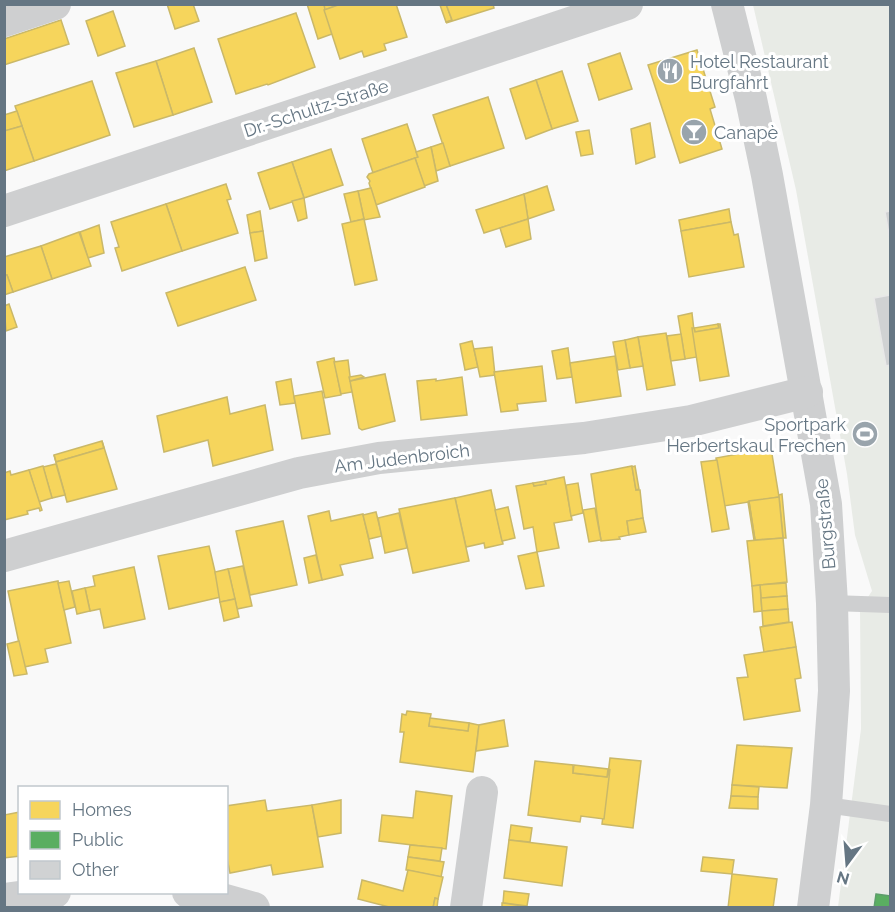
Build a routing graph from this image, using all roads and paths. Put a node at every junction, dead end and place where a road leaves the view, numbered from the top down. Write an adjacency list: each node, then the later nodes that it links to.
1 (55, 4): 4 (street)
2 (627, 4): 5 (street, Dr.-Schultz-Straße)
3 (727, 4): 6 (street, Burgstraße)
4 (4, 21)
5 (4, 211)
6 (807, 392): 7 (street, Am Judenbroich); 8 (street, Burgstraße)
7 (4, 556)
8 (832, 603): 9 (lane); 11 (street, Burgstraße)
9 (891, 606)
10 (482, 792): 17 (street)
11 (826, 805): 12 (lane); 18 (street, Burgstraße)
12 (891, 814)
13 (40, 894): 15 (street)
14 (198, 894): 16 (street)
15 (4, 899)
16 (254, 908)
17 (466, 908)
18 (813, 908)

